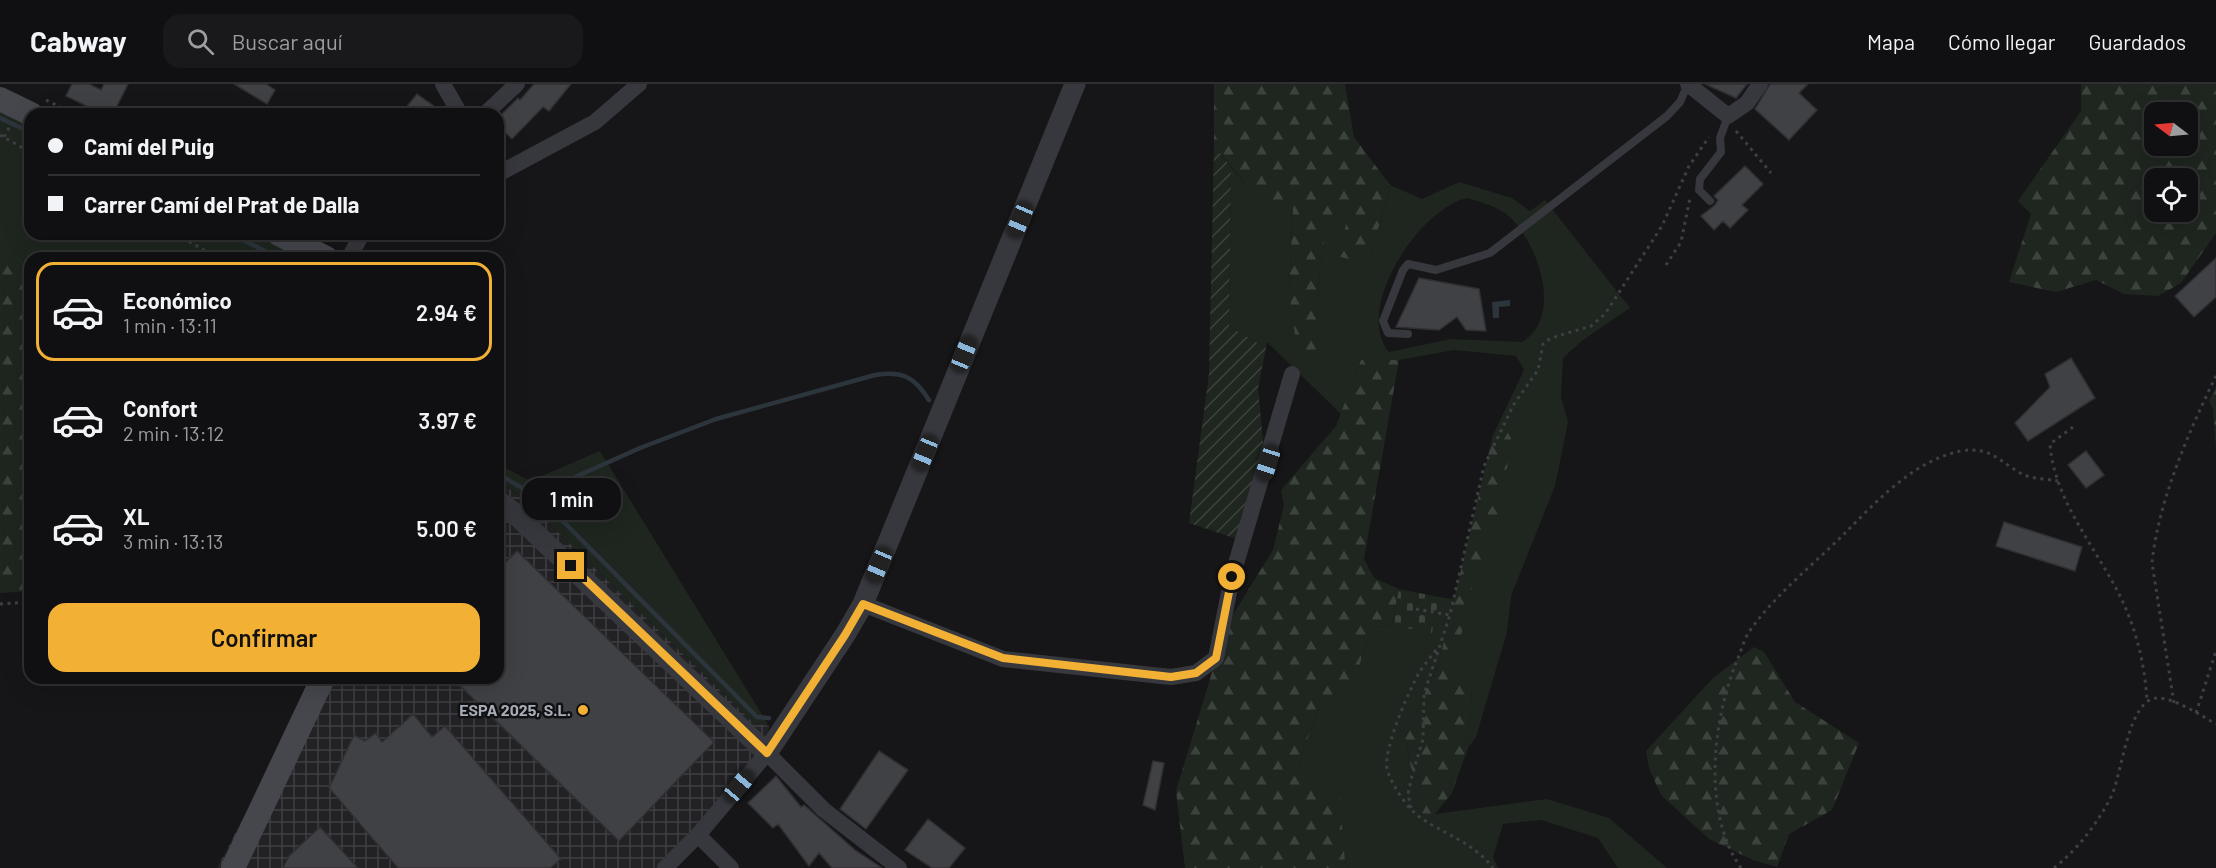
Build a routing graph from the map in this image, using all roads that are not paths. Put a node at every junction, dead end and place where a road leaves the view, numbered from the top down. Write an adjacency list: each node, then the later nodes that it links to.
1 (443, 84): 8 (street)
2 (517, 84): 9 (street)
3 (639, 84): 12 (street)
4 (1075, 84): 19 (street)
5 (1688, 84): 11 (street); 16 (lane)
6 (1760, 84): 11 (street)
7 (0, 99): 10 (main road)
8 (457, 108)
9 (492, 108)
10 (24, 111)
11 (1728, 116): 13 (lane)
12 (504, 171)
13 (1710, 201)
14 (291, 240): 15 (main road)
15 (314, 252)
16 (1408, 334)
17 (1292, 374): 19 (street)
18 (504, 505): 21 (street)
19 (863, 604): 21 (street)
20 (320, 684): 23 (main road)
21 (767, 753): 22 (street); 26 (street)
22 (698, 835): 24 (street); 25 (street)
23 (233, 868)
24 (665, 868)
25 (731, 868)
26 (899, 868)

